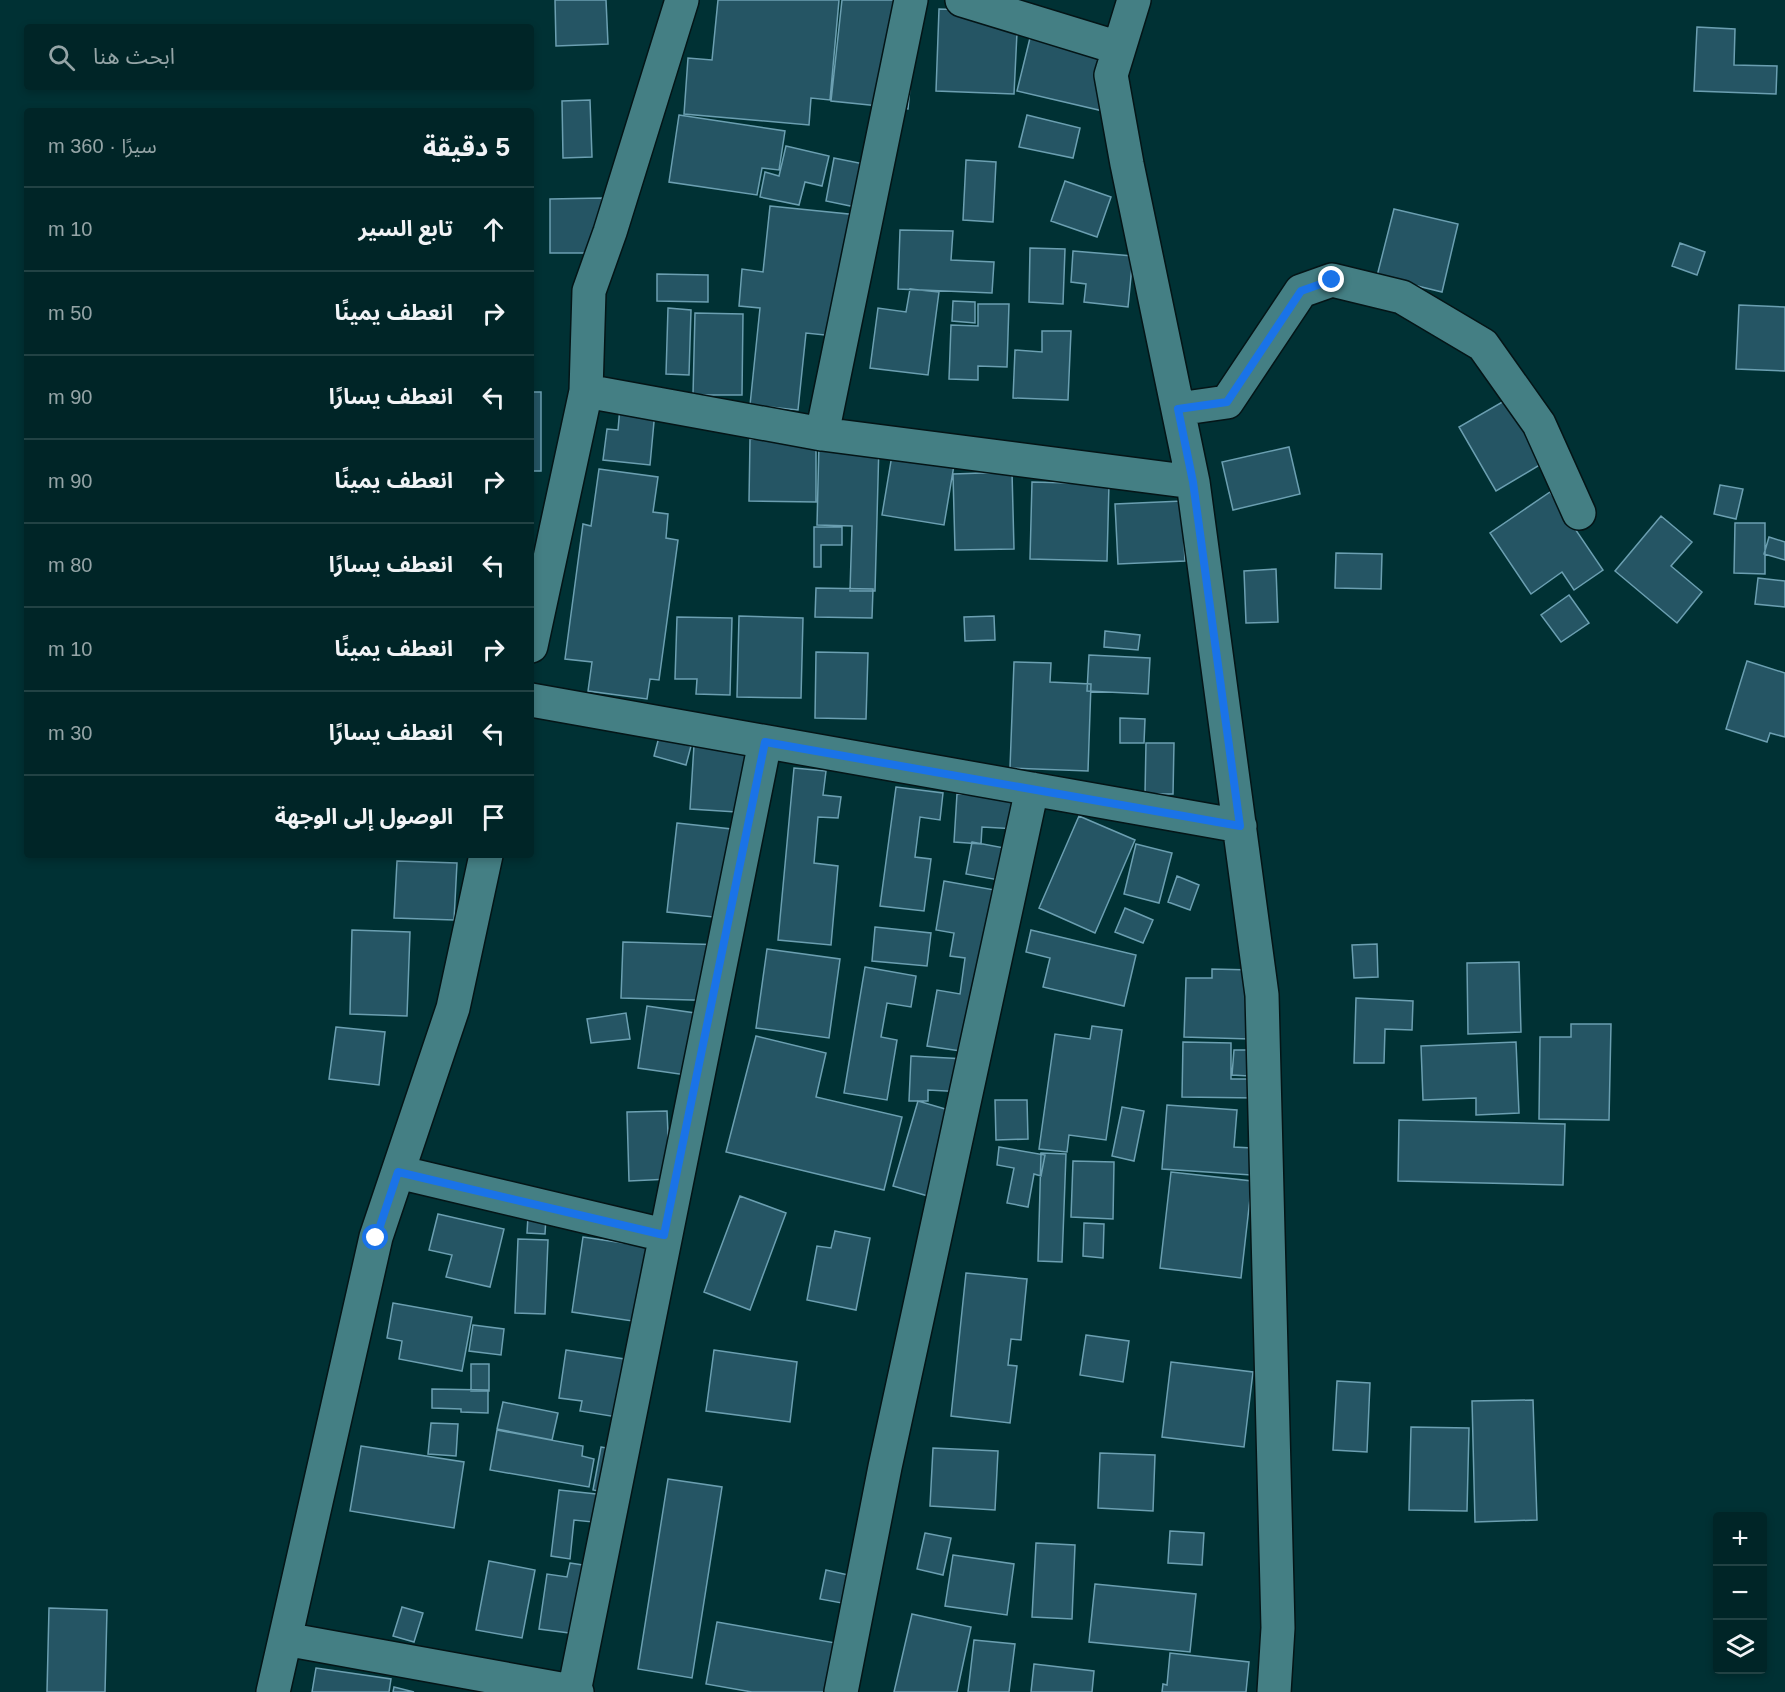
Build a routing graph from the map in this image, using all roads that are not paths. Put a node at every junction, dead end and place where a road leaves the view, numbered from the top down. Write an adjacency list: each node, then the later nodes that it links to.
1 (682, 0): 6 (street)
2 (911, 0): 8 (street)
3 (962, 0): 5 (street)
4 (1134, 0): 5 (street)
5 (1119, 48): 7 (street)
6 (586, 391): 8 (street); 11 (street)
7 (1178, 409): 9 (street); 10 (street)
8 (822, 434): 9 (street)
9 (1193, 482): 15 (street)
10 (1579, 513)
11 (534, 632)
12 (534, 701): 13 (street)
13 (765, 742): 14 (street); 18 (street)
14 (1032, 789): 15 (street); 22 (street)
15 (1240, 826): 23 (street)
16 (485, 858): 17 (street)
17 (398, 1172): 18 (street); 19 (street)
18 (664, 1235): 21 (street)
19 (285, 1639): 20 (street); 21 (street)
20 (273, 1692)
21 (575, 1692)
22 (841, 1692)
23 (1274, 1692)

